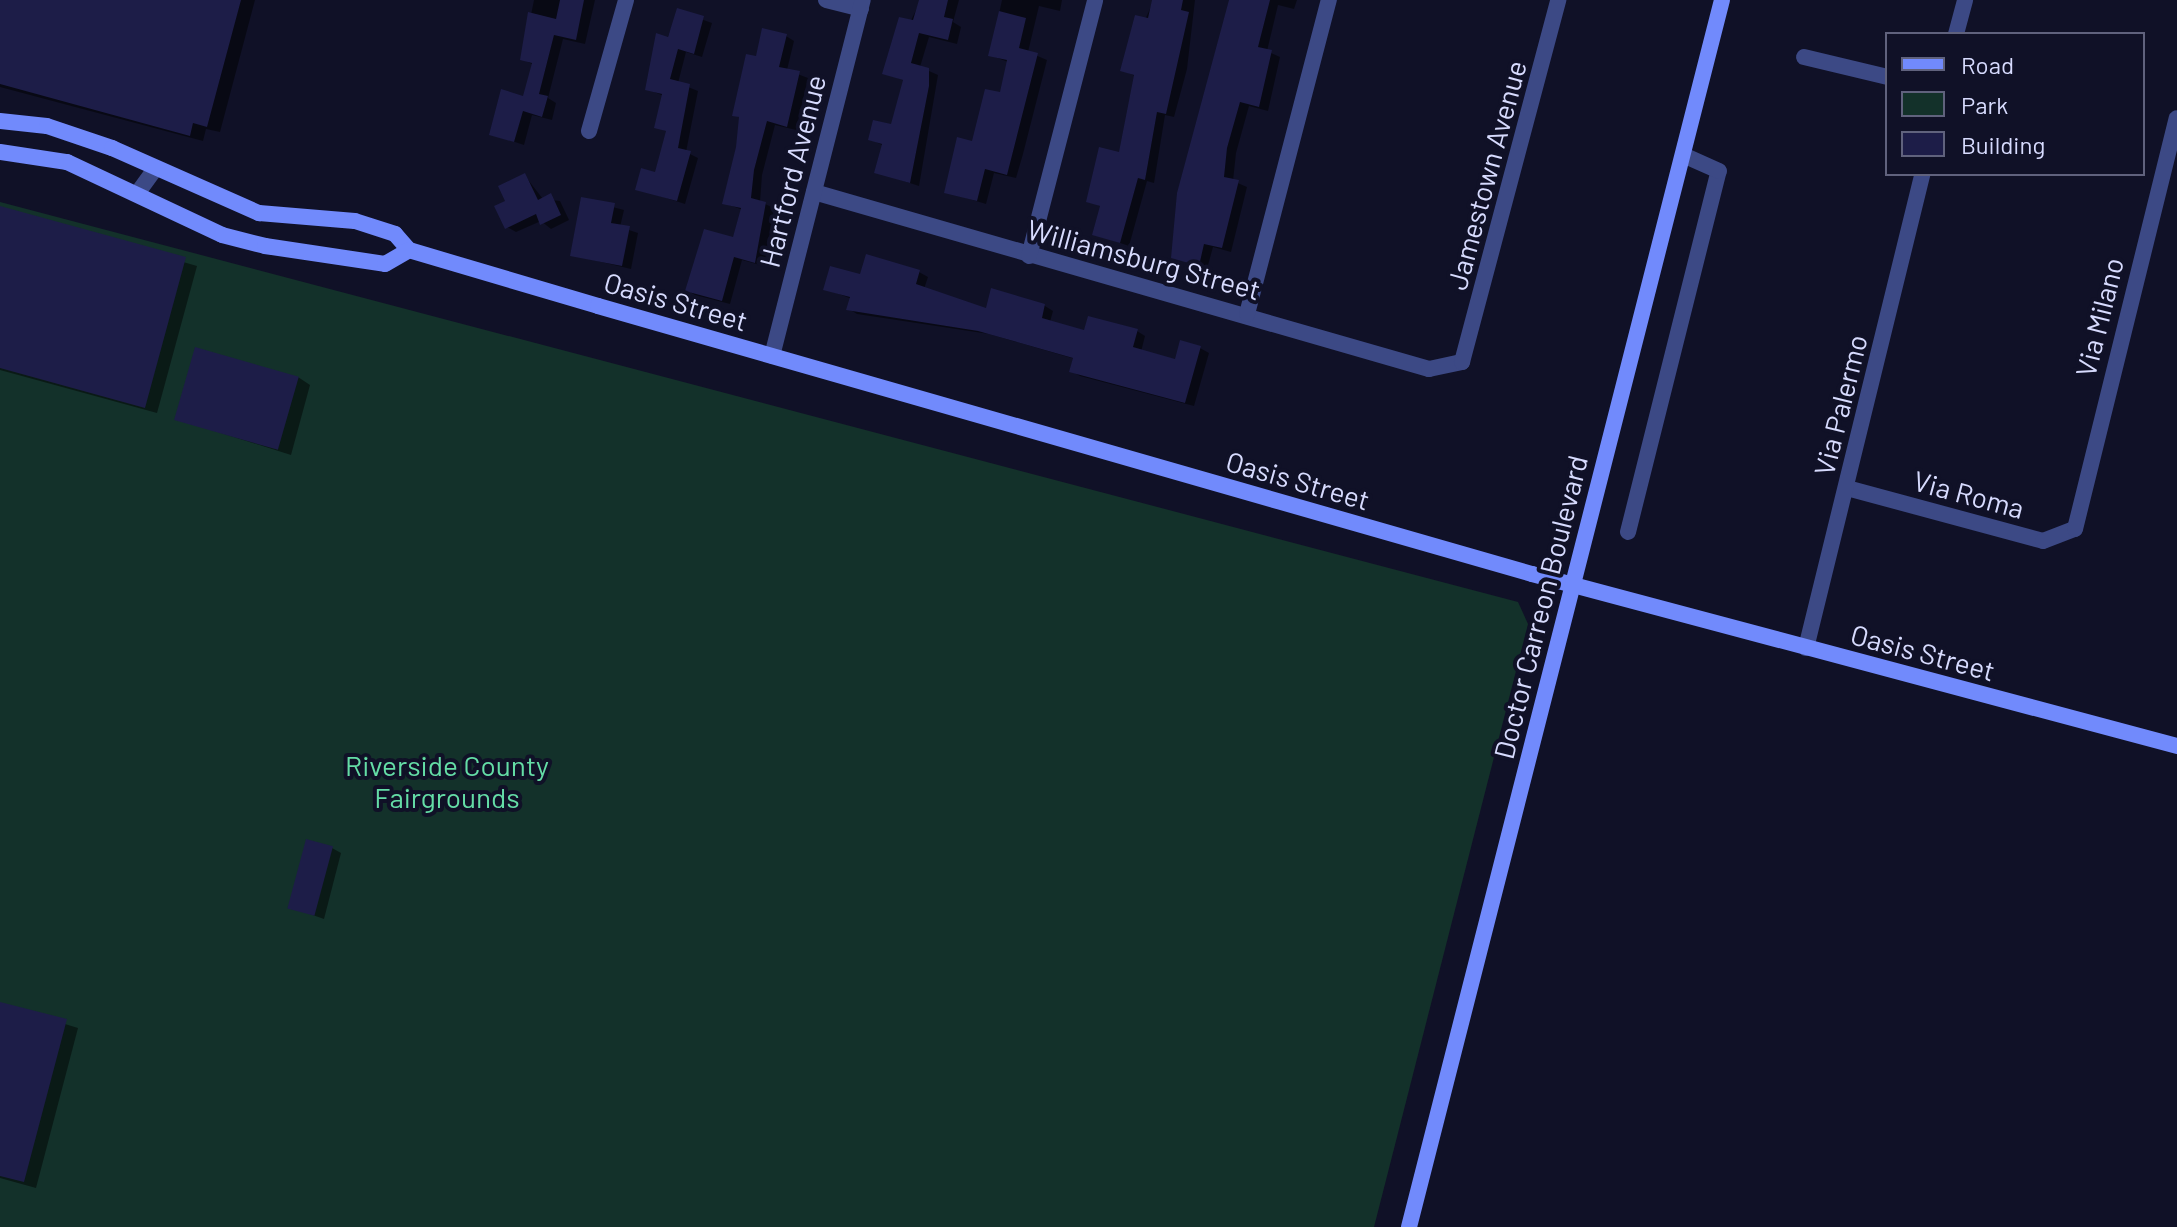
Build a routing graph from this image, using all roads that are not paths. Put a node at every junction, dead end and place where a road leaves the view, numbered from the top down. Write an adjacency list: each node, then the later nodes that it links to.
1 (626, 0): 14 (street)
2 (826, 0): 8 (street)
3 (1095, 0): 22 (street)
4 (1329, 0): 23 (street)
5 (1558, 0): 25 (street, Jamestown Avenue)
6 (1722, 0): 16 (street, Doctor Carreon Boulevard)
7 (1965, 0): 9 (street)
8 (862, 4): 20 (street, Hartford Avenue)
9 (1957, 32)
10 (1804, 57): 11 (street)
11 (1885, 77)
12 (2177, 118): 27 (street, Via Milano)
13 (0, 121): 17 (street, Oasis Street)
14 (589, 131)
15 (0, 152): 19 (street)
16 (1683, 155): 28 (street); 29 (street, Doctor Carreon Boulevard)
17 (154, 170): 19 (street); 21 (street, Oasis Street)
18 (1922, 176): 26 (street, Via Palermo)
19 (139, 191): 21 (street)
20 (814, 192): 22 (street, Williamsburg Street); 24 (street, Hartford Avenue)
21 (409, 250): 24 (street, Oasis Street)
22 (1029, 256): 23 (street, Williamsburg Street)
23 (1247, 314): 25 (street, Williamsburg Street)
24 (772, 356): 29 (street, Oasis Street)
25 (1462, 362)
26 (1847, 488): 27 (street, Via Roma); 30 (street, Via Palermo)
27 (2075, 529)
28 (1628, 532)
29 (1572, 585): 30 (street, Oasis Street); 32 (street, Doctor Carreon Boulevard)
30 (1806, 648): 31 (street, Oasis Street)
31 (2177, 746)
32 (1409, 1227)

